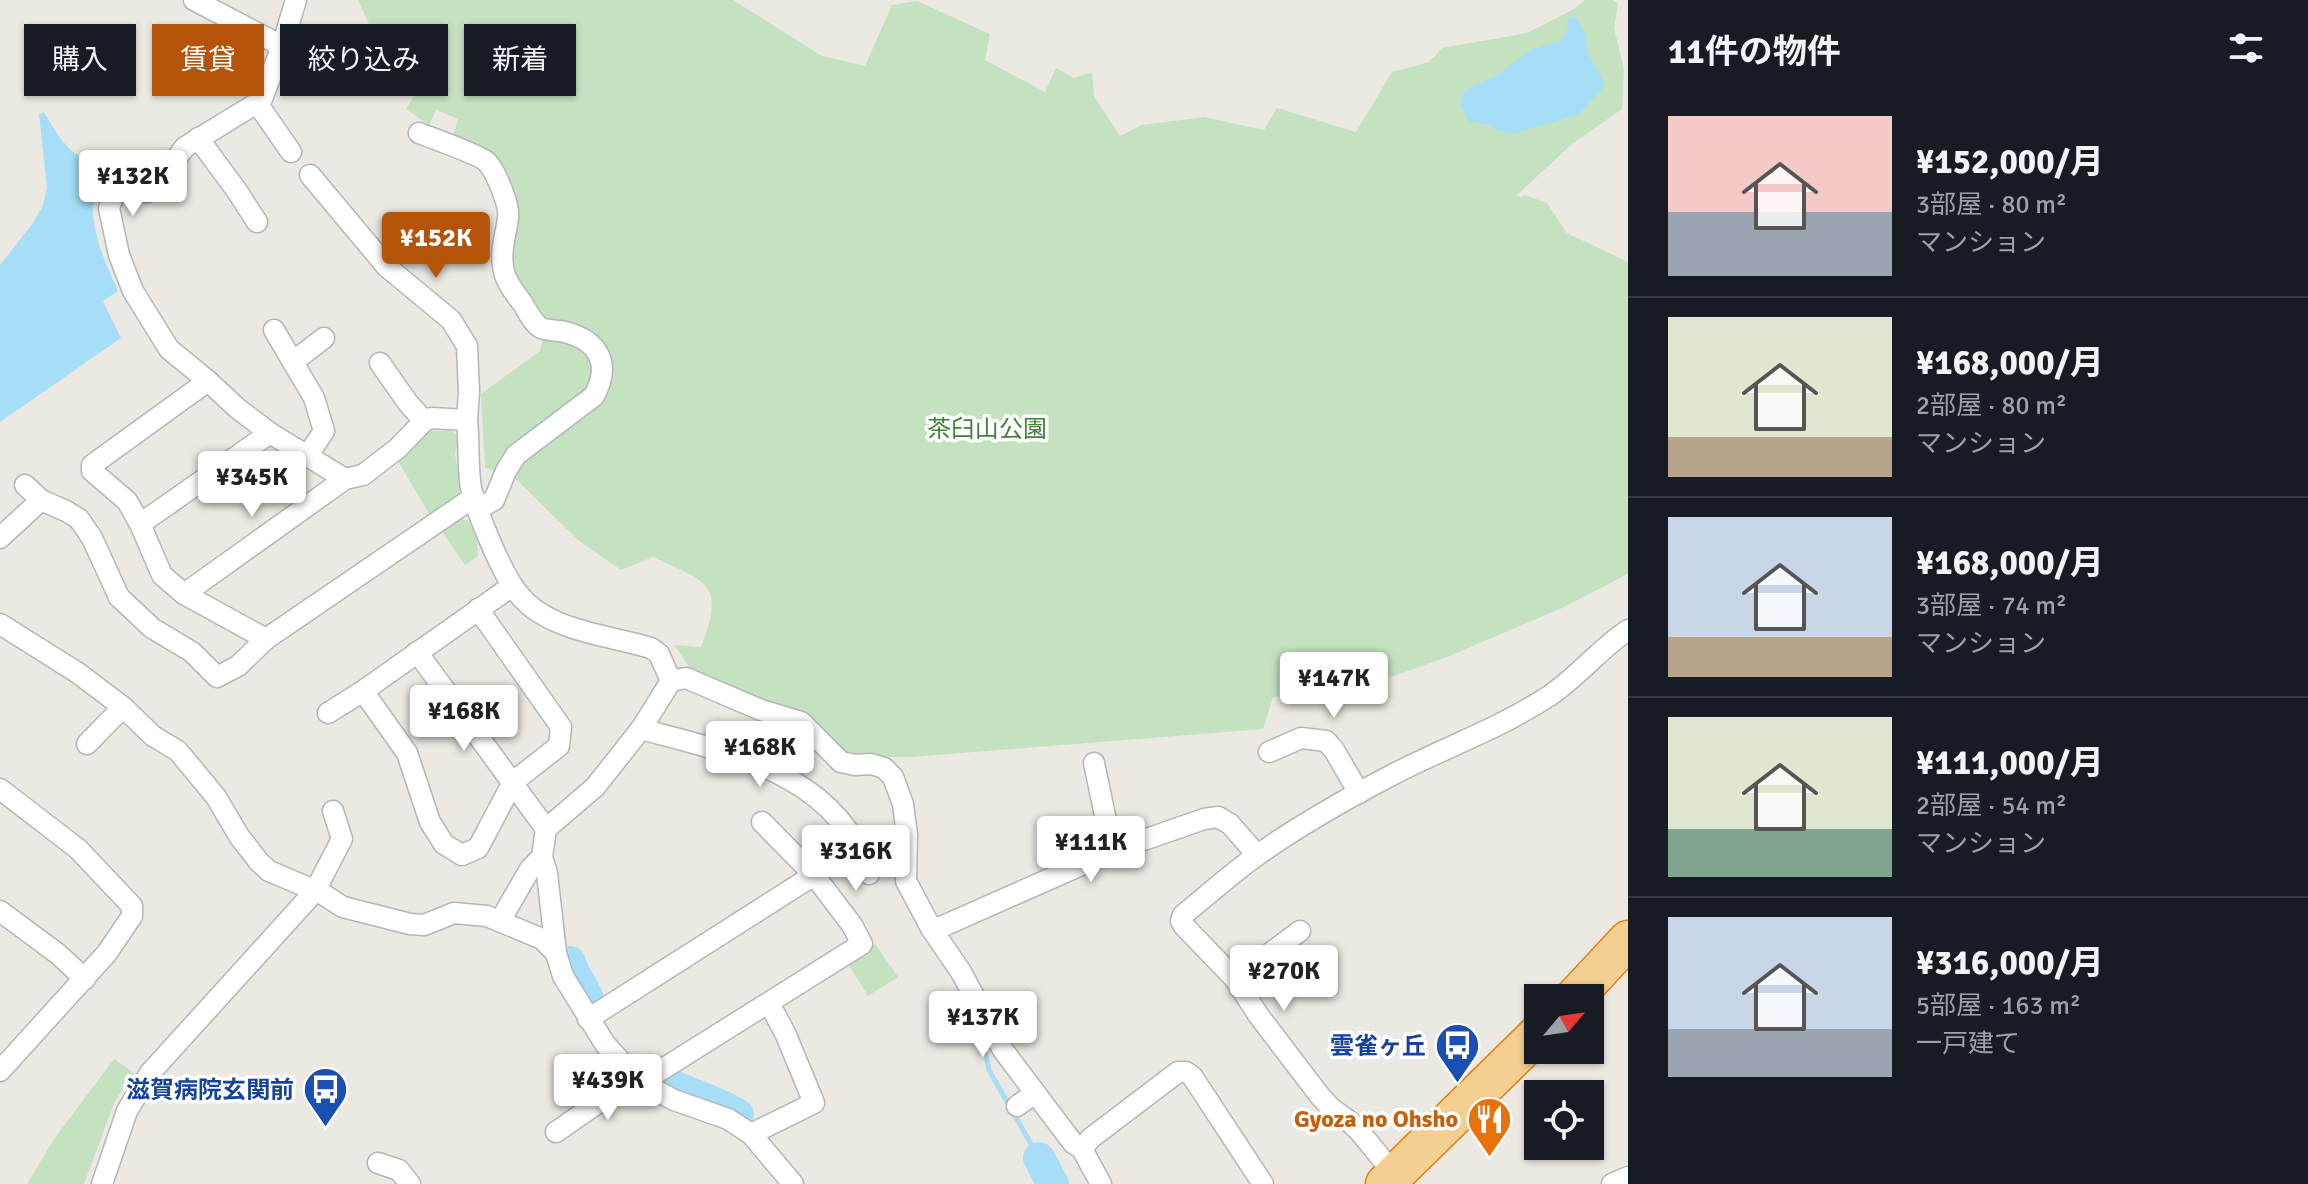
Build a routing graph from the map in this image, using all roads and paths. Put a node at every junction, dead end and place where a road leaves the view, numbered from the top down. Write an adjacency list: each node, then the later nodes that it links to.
1 (194, 0): 4 (street)
2 (296, 0): 3 (street)
3 (289, 24)
4 (280, 45)
5 (280, 51): 6 (street)
6 (257, 103): 8 (street); 9 (street)
7 (419, 133): 24 (street)
8 (198, 138): 11 (street); 16 (street)
9 (291, 152)
10 (310, 175): 17 (street)
11 (257, 222)
12 (274, 330): 14 (street)
13 (324, 338): 14 (street)
14 (294, 361): 20 (street)
15 (380, 363): 18 (street)
16 (208, 381): 19 (street); 25 (street)
17 (467, 420): 18 (street); 24 (street)
18 (424, 421): 21 (street)
19 (270, 433): 20 (street); 25 (street)
20 (308, 455): 21 (street)
21 (345, 479): 28 (street)
22 (25, 485): 23 (street)
23 (41, 500): 26 (street); 32 (street)
24 (476, 503): 27 (street); 32 (street)
25 (140, 524): 28 (street)
26 (0, 538)
27 (512, 586): 29 (street); 34 (street)
28 (184, 594): 32 (street)
29 (478, 609): 33 (street); 42 (street)
30 (0, 624): 36 (street)
31 (1628, 630): 44 (street)
32 (266, 639)
33 (417, 652): 35 (street); 42 (street)
34 (671, 681): 38 (street); 56 (street)
35 (363, 691): 37 (street); 42 (street)
36 (123, 707): 39 (street); 53 (street)
37 (328, 713)
38 (641, 729): 47 (street); 51 (street)
39 (87, 744)
40 (1269, 752): 44 (street)
41 (1094, 763): 48 (street)
42 (513, 782): 47 (street)
43 (0, 789): 60 (street)
44 (1359, 793): 49 (street)
45 (333, 811): 53 (street)
46 (762, 822): 52 (street)
47 (546, 829): 50 (street)
48 (1115, 850): 49 (street); 56 (street)
49 (1257, 855): 61 (street)
50 (542, 857): 55 (street); 59 (street)
51 (869, 874)
52 (814, 875): 63 (street); 64 (street)
53 (315, 891): 55 (street); 76 (street)
54 (0, 911): 60 (street)
55 (500, 921): 59 (street)
56 (931, 928): 68 (street)
57 (1300, 931): 61 (street)
58 (1628, 940): 62 (highway)
59 (556, 953): 64 (street)
60 (85, 979): 66 (street)
61 (1235, 979): 75 (street)
62 (1587, 984)
63 (769, 1003): 67 (street); 71 (street)
64 (588, 1019): 67 (street)
65 (1524, 1048): 75 (highway)
66 (0, 1071)
67 (639, 1079): 70 (street); 71 (street)
68 (1035, 1093): 69 (street); 72 (street)
69 (1017, 1106)
70 (556, 1132)
71 (751, 1134): 78 (street)
72 (1082, 1149): 79 (street); 80 (street)
73 (378, 1163): 77 (street)
74 (1628, 1177): 81 (street)
75 (1390, 1180)
76 (102, 1184)
77 (410, 1184)
78 (793, 1184)
79 (1101, 1184)
80 (1263, 1184)
81 (1612, 1184)

